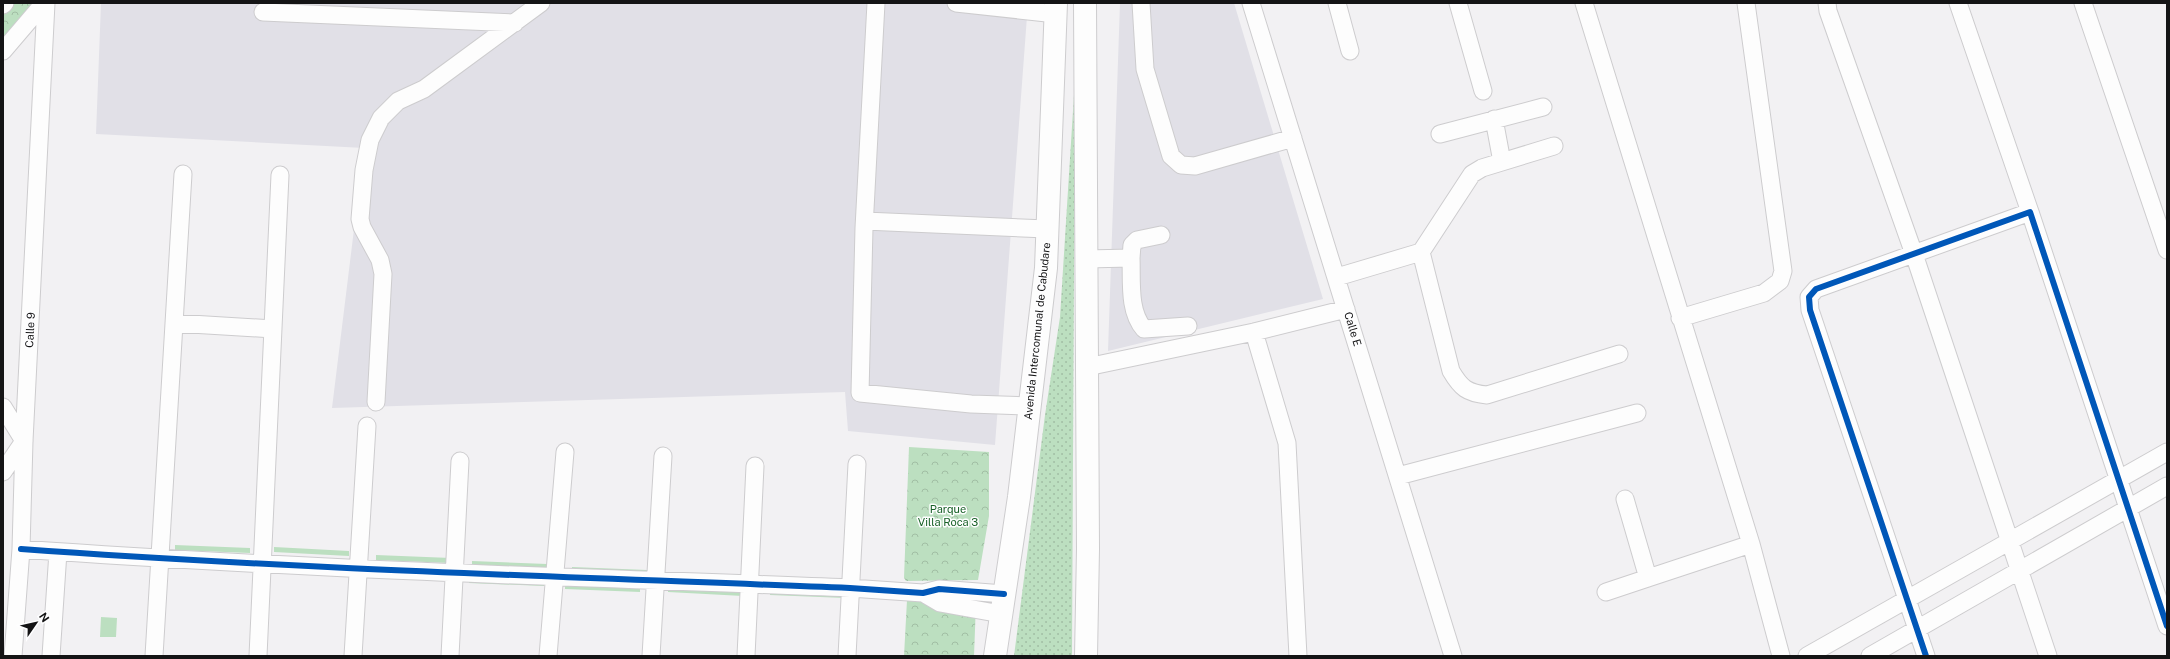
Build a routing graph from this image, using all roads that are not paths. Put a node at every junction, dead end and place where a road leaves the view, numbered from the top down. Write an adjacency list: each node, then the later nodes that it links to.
1 (45, 3): 18 (street); 52 (street, Calle 9)
2 (541, 3): 17 (street)
3 (876, 3): 30 (street)
4 (956, 3): 15 (street)
5 (1085, 3): 37 (highway)
6 (1141, 3): 24 (street)
7 (1251, 3): 24 (street, Calle E)
8 (1337, 3): 19 (street)
9 (1458, 3): 20 (street)
10 (1584, 3): 40 (street)
11 (1746, 3): 40 (street)
12 (1827, 3): 35 (street)
13 (1958, 3): 29 (street)
14 (2083, 3): 33 (street)
15 (1056, 9): 31 (highway, Avenida Intercomunal de Cabudare)
16 (264, 12): 17 (street)
17 (515, 23): 47 (street)
18 (3, 51)
19 (1350, 51)
20 (1483, 91)
21 (1543, 107): 22 (street)
22 (1494, 119): 23 (street); 26 (street)
23 (1440, 134)
24 (1293, 138): 38 (street, Calle E)
25 (1554, 146): 26 (street)
26 (1502, 162): 34 (street)
27 (183, 174): 41 (street)
28 (280, 175): 43 (street)
29 (2030, 212): 35 (street); 61 (street)
30 (865, 221): 31 (street); 48 (street)
31 (1047, 229): 48 (highway, Avenida Intercomunal de Cabudare)
32 (1161, 235): 36 (street)
33 (2167, 250)
34 (1421, 252): 38 (street); 45 (street)
35 (1914, 254): 65 (street); 80 (street)
36 (1131, 258): 37 (street); 42 (street)
37 (1086, 259): 46 (highway)
38 (1337, 277): 39 (street, Calle E)
39 (1346, 309): 44 (street); 60 (street, Calle E)
40 (1680, 318): 66 (street)
41 (174, 323): 43 (street); 69 (street)
42 (1188, 326)
43 (273, 329): 70 (street)
44 (1254, 332): 46 (street); 96 (street)
45 (1618, 354)
46 (1087, 367): 95 (highway)
47 (376, 402)
48 (1030, 406): 81 (highway, Avenida Intercomunal de Cabudare)
49 (3, 407): 52 (street)
50 (1637, 413): 60 (street)
51 (367, 426): 71 (street)
52 (24, 441): 59 (street); 67 (street, Calle 9)
53 (565, 452): 74 (street)
54 (2167, 452): 61 (street)
55 (663, 456): 76 (street)
56 (460, 462): 73 (street)
57 (857, 464): 78 (street)
58 (755, 466): 77 (street)
59 (3, 472)
60 (1398, 476): 97 (street, Calle E)
61 (2119, 478): 64 (street); 65 (street)
62 (2167, 486): 64 (street)
63 (1625, 499): 75 (street)
64 (2129, 508): 72 (street); 82 (street)
65 (2009, 542): 72 (street); 80 (street)
66 (1751, 544): 75 (street); 98 (street)
67 (21, 549): 68 (street); 84 (street, Calle 9)
68 (58, 552): 69 (street); 85 (street)
69 (161, 559): 70 (street); 86 (street)
70 (262, 563): 71 (street); 87 (street)
71 (358, 568): 73 (street); 88 (street)
72 (2018, 570): 83 (street); 102 (street)
73 (454, 571): 74 (street); 89 (street)
74 (555, 575): 76 (street); 90 (street)
75 (1648, 578): 79 (street)
76 (656, 580): 77 (street); 91 (street)
77 (749, 584): 78 (street); 92 (street)
78 (850, 588): 81 (street); 93 (street)
79 (1606, 592)
80 (1906, 600): 83 (street); 99 (street)
81 (1003, 604): 94 (highway, Avenida Intercomunal de Cabudare)
82 (2167, 626)
83 (1916, 629): 100 (street); 101 (street)
84 (13, 656)
85 (51, 656)
86 (154, 656)
87 (258, 656)
88 (353, 656)
89 (450, 656)
90 (548, 656)
91 (651, 656)
92 (746, 656)
93 (847, 656)
94 (995, 656)
95 (1086, 656)
96 (1298, 656)
97 (1453, 656)
98 (1780, 656)
99 (1807, 656)
100 (1870, 656)
101 (1926, 656)
102 (2048, 656)

